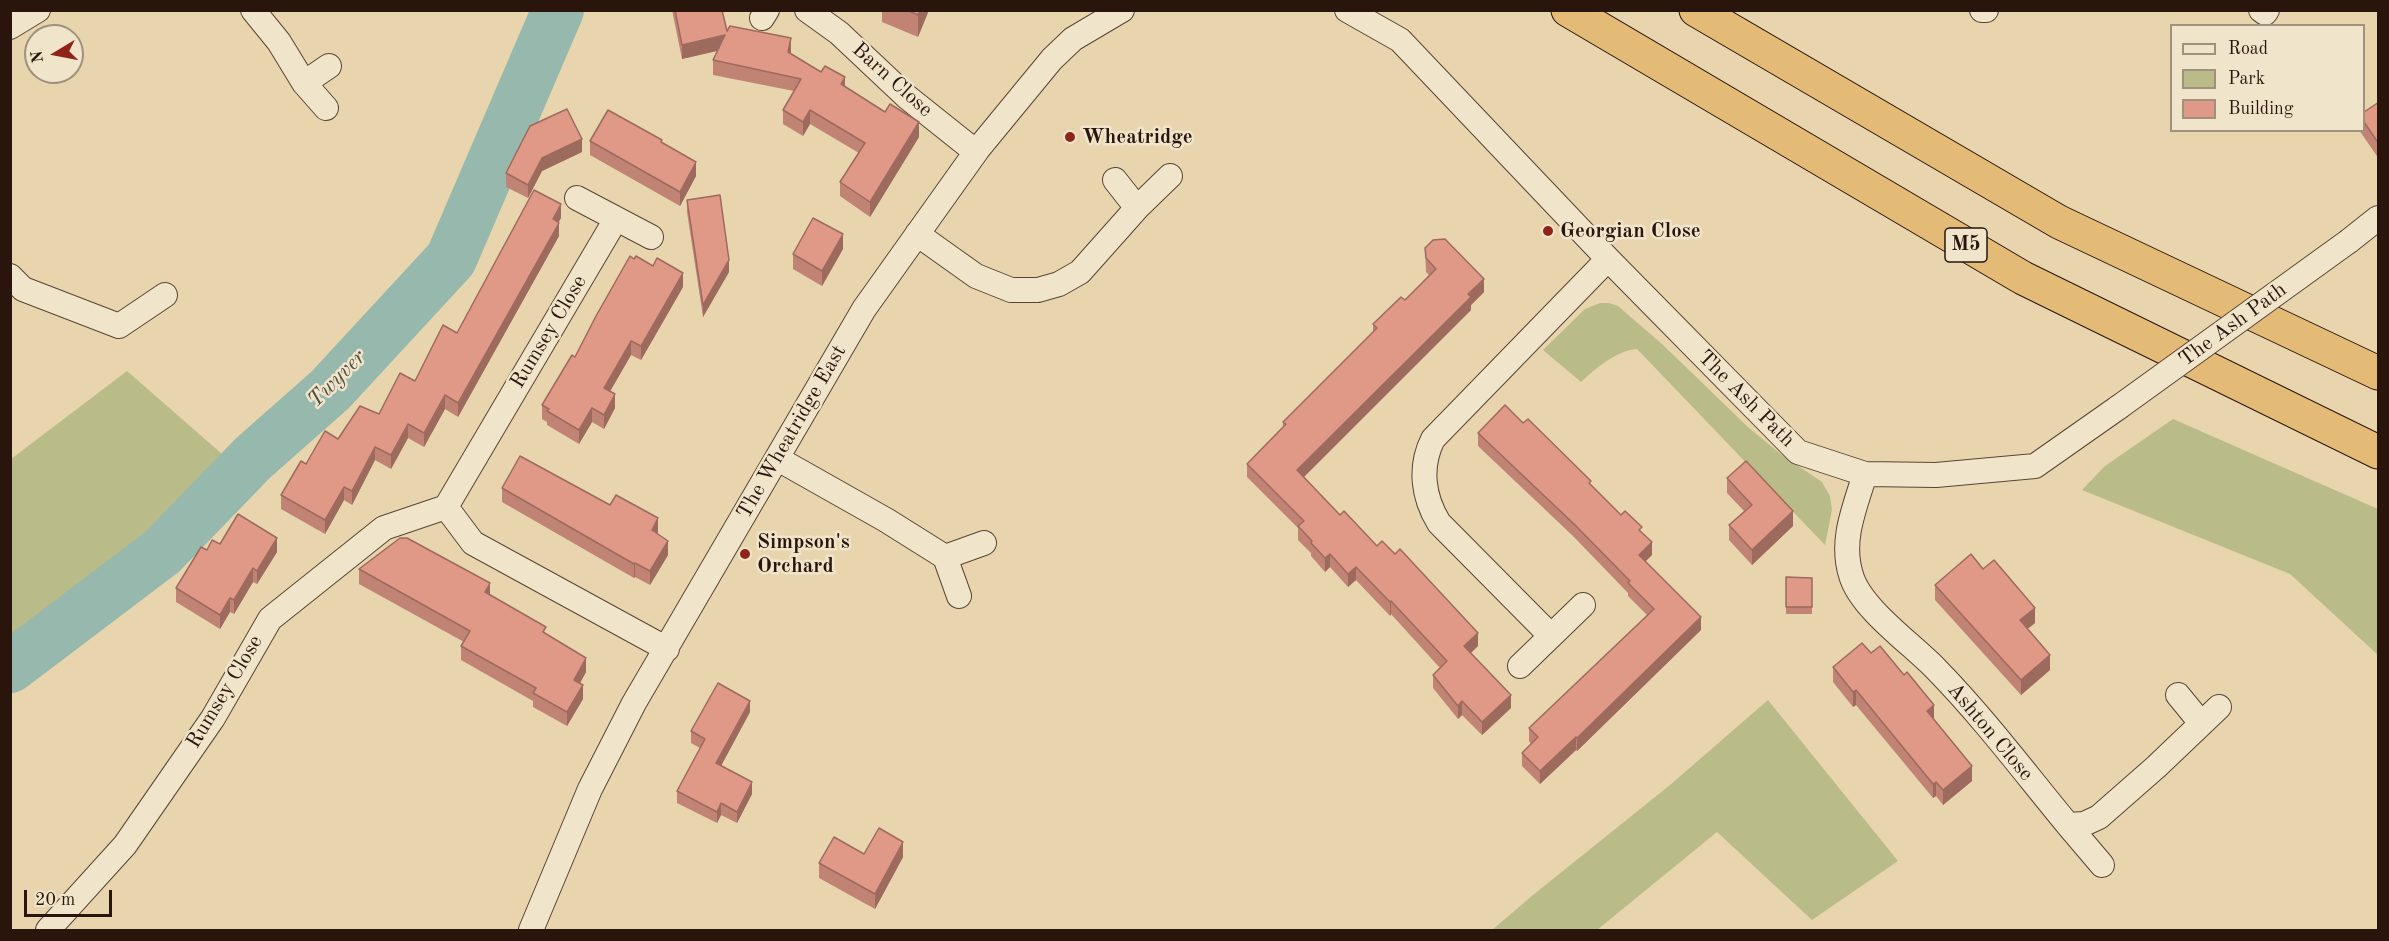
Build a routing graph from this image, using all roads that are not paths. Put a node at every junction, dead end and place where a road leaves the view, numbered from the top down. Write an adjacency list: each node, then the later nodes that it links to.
1 (38, 10): 10 (street)
2 (253, 10): 12 (street)
3 (807, 10): 14 (street, Barn Close)
4 (1122, 10): 14 (street, The Wheatridge East)
5 (1347, 10): 23 (street, The Ash Path)
6 (1568, 10): 27 (highway, M5)
7 (1696, 10): 26 (highway)
8 (2260, 10): 9 (street)
9 (2267, 10)
10 (10, 27)
11 (329, 66): 12 (street)
12 (304, 83): 13 (street)
13 (326, 108)
14 (976, 152): 21 (street, The Wheatridge East)
15 (1170, 176): 18 (street)
16 (1115, 180): 18 (street)
17 (577, 198): 20 (street)
18 (1137, 208): 21 (street)
19 (2379, 218): 29 (street, The Ash Path, bridge)
20 (616, 219): 22 (street); 30 (street, Rumsey Close)
21 (917, 234): 28 (street, The Wheatridge East)
22 (651, 237)
23 (1608, 259): 29 (street, The Ash Path); 35 (street)
24 (10, 276): 25 (street)
25 (165, 295)
26 (2379, 373)
27 (2379, 452)
28 (778, 459): 32 (street); 36 (street, The Wheatridge East)
29 (1865, 474): 41 (street, Ashton Close)
30 (446, 507): 36 (street); 43 (street, Rumsey Close)
31 (984, 543): 32 (street)
32 (945, 557): 33 (street)
33 (959, 597)
34 (1583, 605): 35 (street)
35 (1551, 636): 37 (street)
36 (667, 649): 44 (street, The Wheatridge East)
37 (1520, 666)
38 (2178, 695): 40 (street)
39 (2218, 707): 40 (street)
40 (2201, 723): 41 (street)
41 (2068, 825): 42 (street, Ashton Close)
42 (2102, 865)
43 (48, 930)
44 (531, 930)

